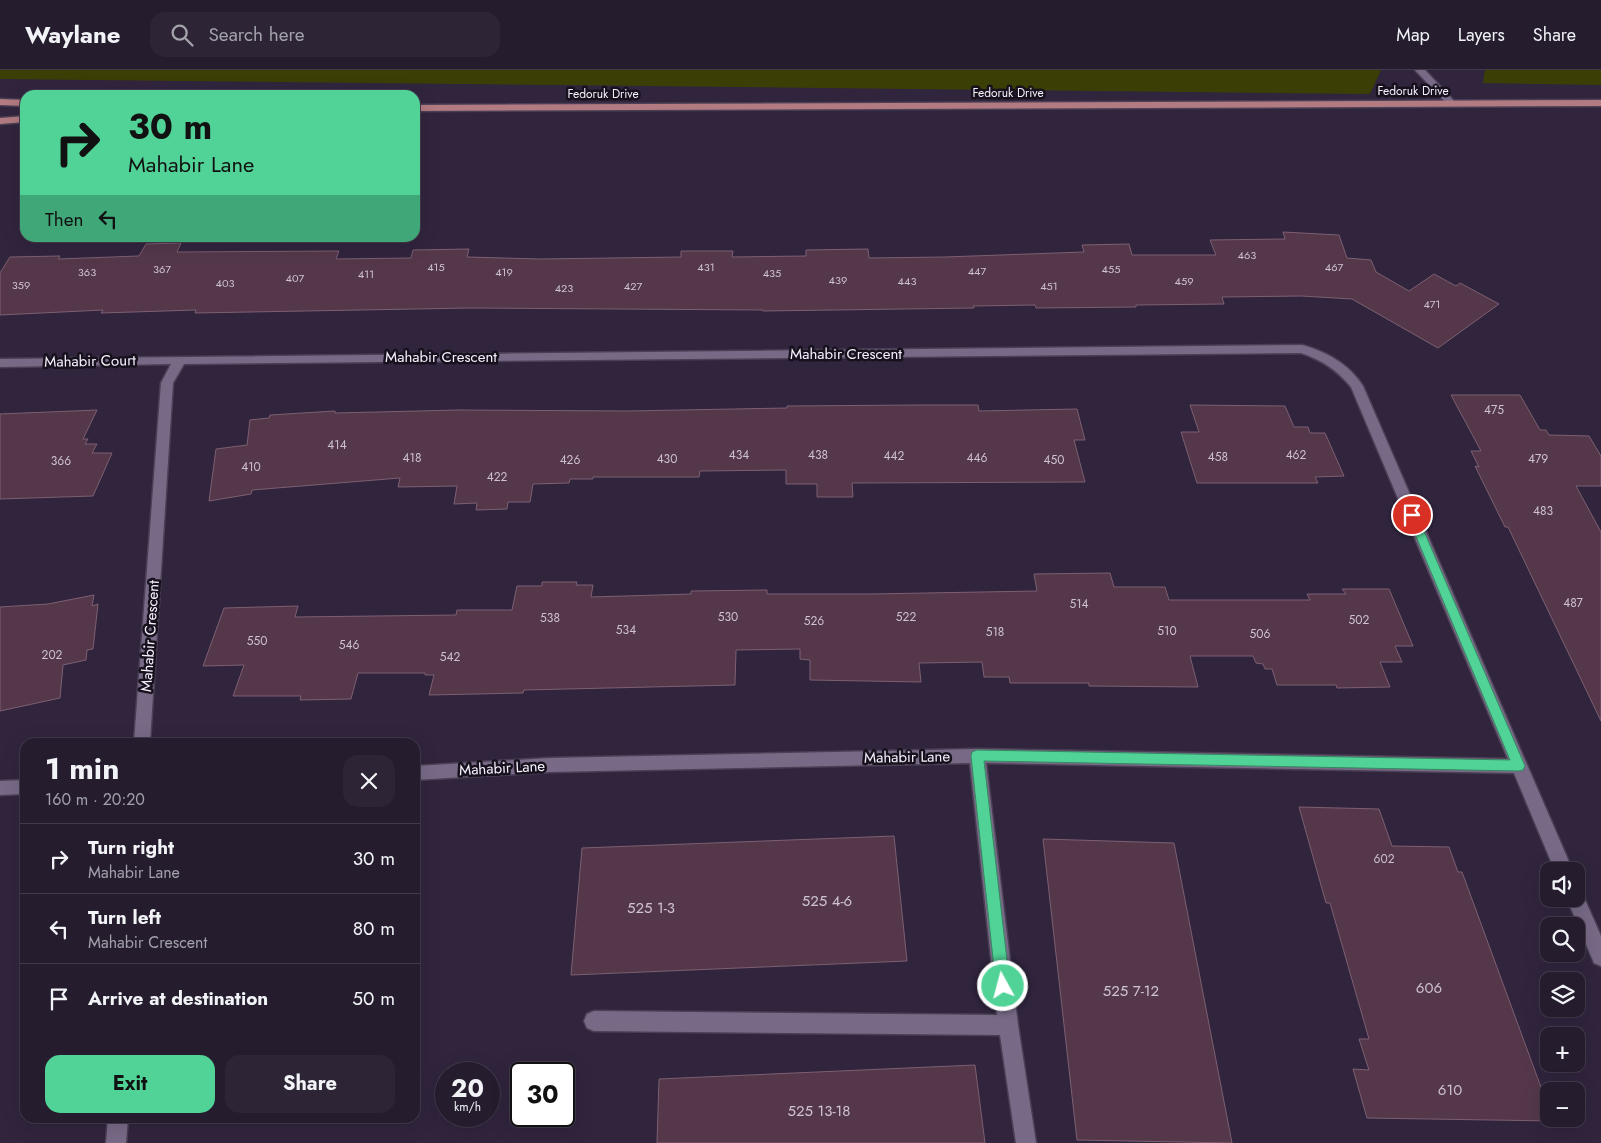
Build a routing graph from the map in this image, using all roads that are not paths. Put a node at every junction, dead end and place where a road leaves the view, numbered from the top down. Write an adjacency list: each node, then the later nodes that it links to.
1 (1420, 70): 4 (street)
2 (0, 102): 3 (main road)
3 (20, 103)
4 (1451, 103): 5 (main road, Fedoruk Drive); 6 (main road, Fedoruk Drive)
5 (1601, 103)
6 (420, 108)
7 (20, 119): 8 (main road)
8 (0, 121)
9 (180, 360): 10 (street, Mahabir Court); 11 (street, Mahabir Crescent); 13 (street, Mahabir Crescent)
10 (0, 363)
11 (142, 738)
12 (977, 756): 13 (street, Mahabir Lane); 14 (street, Mahabir Lane); 21 (street)
13 (1519, 766): 17 (street, Mahabir Crescent)
14 (420, 773)
15 (20, 786): 16 (street)
16 (0, 788)
17 (1560, 862)
18 (1579, 907): 19 (street)
19 (1601, 957)
20 (594, 1021): 21 (street)
21 (1008, 1025): 24 (street)
22 (118, 1123): 23 (street)
23 (116, 1143)
24 (1026, 1143)

